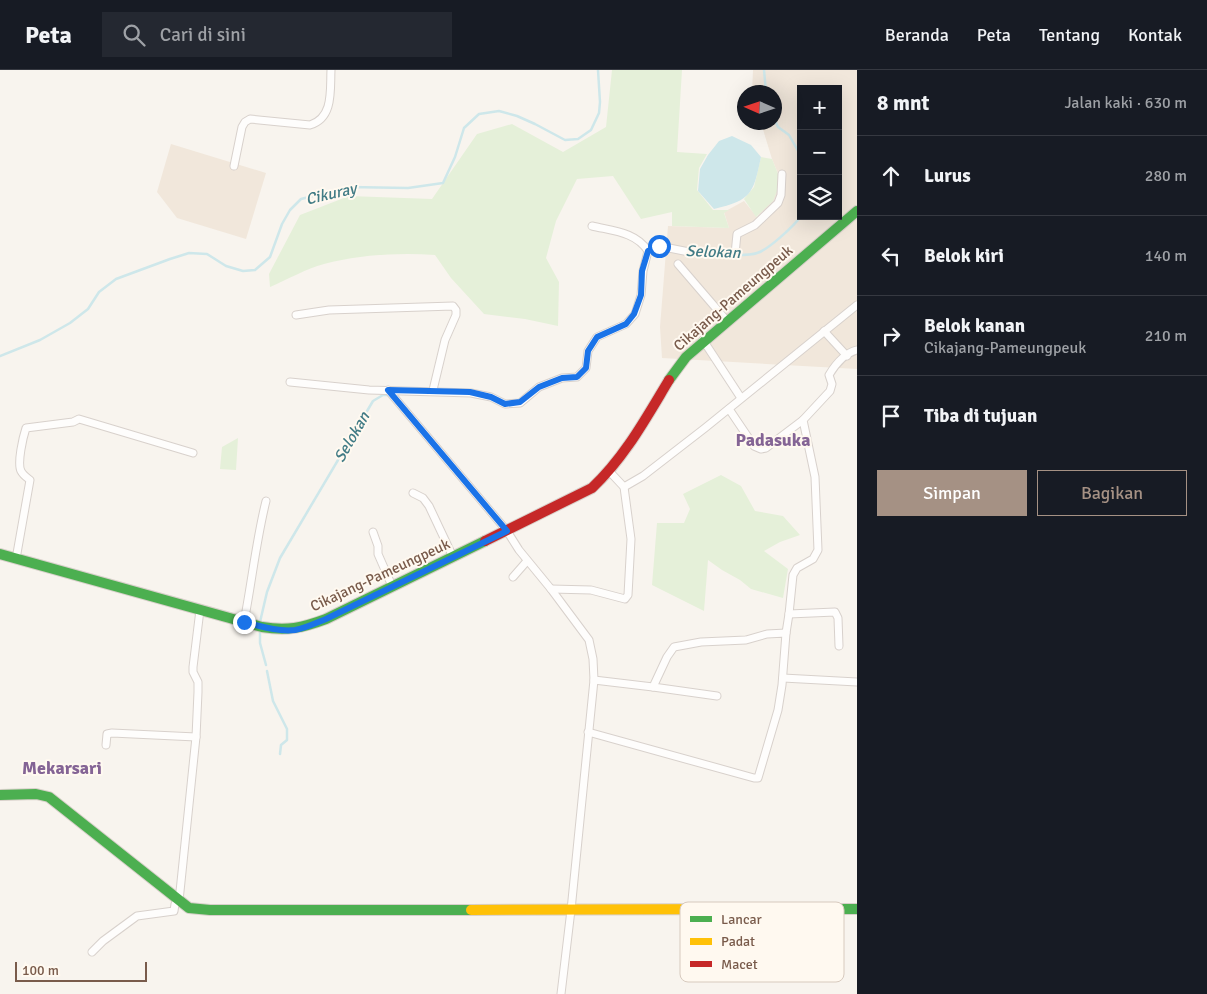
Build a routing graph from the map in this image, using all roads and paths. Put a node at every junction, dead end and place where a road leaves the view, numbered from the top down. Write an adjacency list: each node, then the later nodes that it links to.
1 (331, 70): 2 (street)
2 (234, 166)
3 (782, 174): 6 (street)
4 (857, 210): 10 (main road, Cikajang-Pameungpeuk)
5 (592, 226): 6 (street)
6 (648, 251): 16 (street)
7 (678, 264): 10 (street)
8 (857, 305): 11 (street)
9 (296, 314): 16 (street)
10 (727, 321): 12 (main road, Cikajang-Pameungpeuk)
11 (824, 331): 14 (street); 18 (street)
12 (703, 340): 18 (street); 22 (main road, Cikajang-Pameungpeuk)
13 (857, 350): 14 (street)
14 (847, 356): 20 (street)
15 (290, 382): 17 (street)
16 (433, 390): 17 (street)
17 (391, 393): 26 (street)
18 (741, 398): 19 (street)
19 (729, 409): 20 (street); 23 (street)
20 (803, 420): 36 (street)
21 (193, 453): 30 (street)
22 (609, 472): 23 (street); 26 (main road, Cikajang-Pameungpeuk)
23 (624, 487): 34 (street)
24 (413, 493): 29 (street)
25 (266, 500): 37 (street)
26 (507, 531): 29 (main road, Cikajang-Pameungpeuk); 31 (street)
27 (373, 532): 33 (street)
28 (0, 554): 30 (main road, Cikajang-Pameungpeuk)
29 (454, 557): 33 (main road, Cikajang-Pameungpeuk)
30 (16, 559): 35 (main road, Cikajang-Pameungpeuk)
31 (527, 561): 32 (street); 34 (street)
32 (513, 577)
33 (392, 586): 37 (main road, Cikajang-Pameungpeuk)
34 (551, 589): 41 (street)
35 (200, 610): 37 (main road, Cikajang-Pameungpeuk); 46 (street)
36 (789, 614): 38 (street); 39 (street)
37 (244, 622)
38 (786, 633): 40 (street); 43 (street)
39 (838, 646)
40 (783, 678): 42 (street); 45 (street)
41 (594, 680): 43 (street); 45 (street)
42 (857, 682)
43 (653, 687): 44 (street)
44 (716, 696)
45 (588, 732): 52 (street)
46 (196, 737): 47 (street); 49 (street)
47 (106, 745)
48 (0, 795): 49 (main road)
49 (178, 901): 52 (main road); 54 (street)
50 (844, 909): 51 (main road)
51 (857, 909)
52 (572, 910): 53 (main road); 55 (street)
53 (680, 910)
54 (92, 952)
55 (560, 994)

